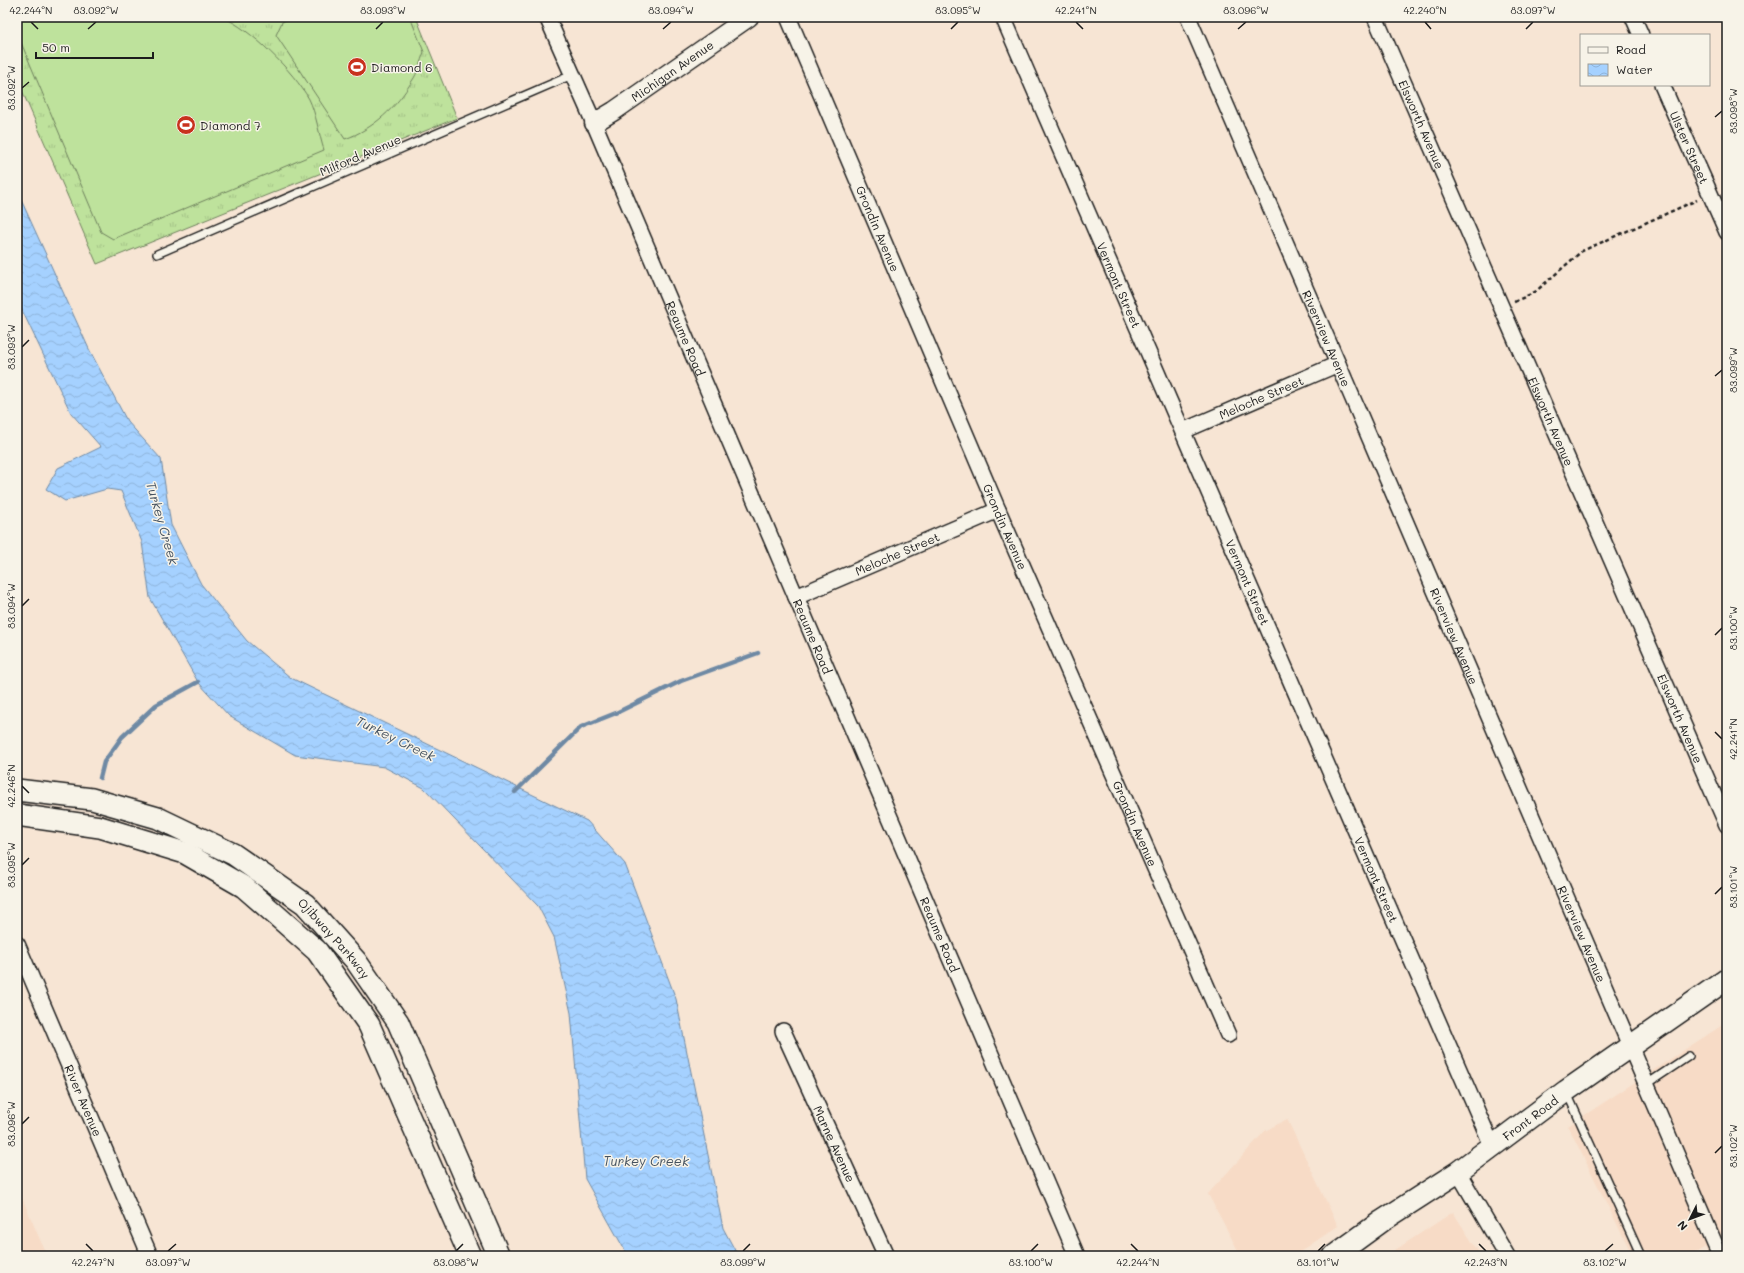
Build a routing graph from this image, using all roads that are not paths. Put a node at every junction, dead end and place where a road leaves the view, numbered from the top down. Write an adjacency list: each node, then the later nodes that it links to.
1 (547, 17): 9 (street, Reaume Road)
2 (749, 17): 11 (street, Michigan Avenue)
3 (788, 17): 17 (street, Grondin Avenue)
4 (1003, 17): 16 (street, Vermont Street)
5 (1188, 17): 15 (street, Riverview Avenue)
6 (1375, 17): 21 (street, Elsworth Avenue)
7 (1633, 17): 8 (street)
8 (1641, 34)
9 (572, 76): 11 (street, Reaume Road); 14 (lane, Milford Avenue)
10 (1662, 86): 12 (street, Ulster Street)
11 (594, 123): 18 (street, Reaume Road)
12 (1717, 197): 13 (street, Ulster Street)
13 (1727, 232)
14 (157, 254)
15 (1338, 364): 16 (street, Meloche Street); 26 (street, Riverview Avenue)
16 (1183, 431): 30 (street, Vermont Street)
17 (998, 510): 18 (street, Meloche Street); 25 (street, Grondin Avenue)
18 (796, 597): 36 (street, Reaume Road)
19 (17, 790): 34 (main road, Ojibway Parkway)
20 (17, 815): 33 (main road, Ojibway Parkway)
21 (1727, 825)
22 (17, 944): 32 (street, River Avenue)
23 (1727, 979): 26 (main road, Front Road)
24 (783, 1031): 35 (street, Marne Avenue)
25 (1228, 1035)
26 (1631, 1047): 28 (street, Riverview Avenue); 29 (main road, Front Road)
27 (1689, 1056): 28 (lane)
28 (1647, 1084): 40 (street, Riverview Avenue)
29 (1566, 1091): 30 (main road, Front Road); 39 (lane)
30 (1493, 1148): 31 (main road, Front Road)
31 (1458, 1172): 37 (main road, Front Road); 38 (street)
32 (150, 1256)
33 (470, 1256)
34 (499, 1256)
35 (886, 1256)
36 (1077, 1256)
37 (1334, 1256)
38 (1507, 1256)
39 (1641, 1256)
40 (1720, 1256)

